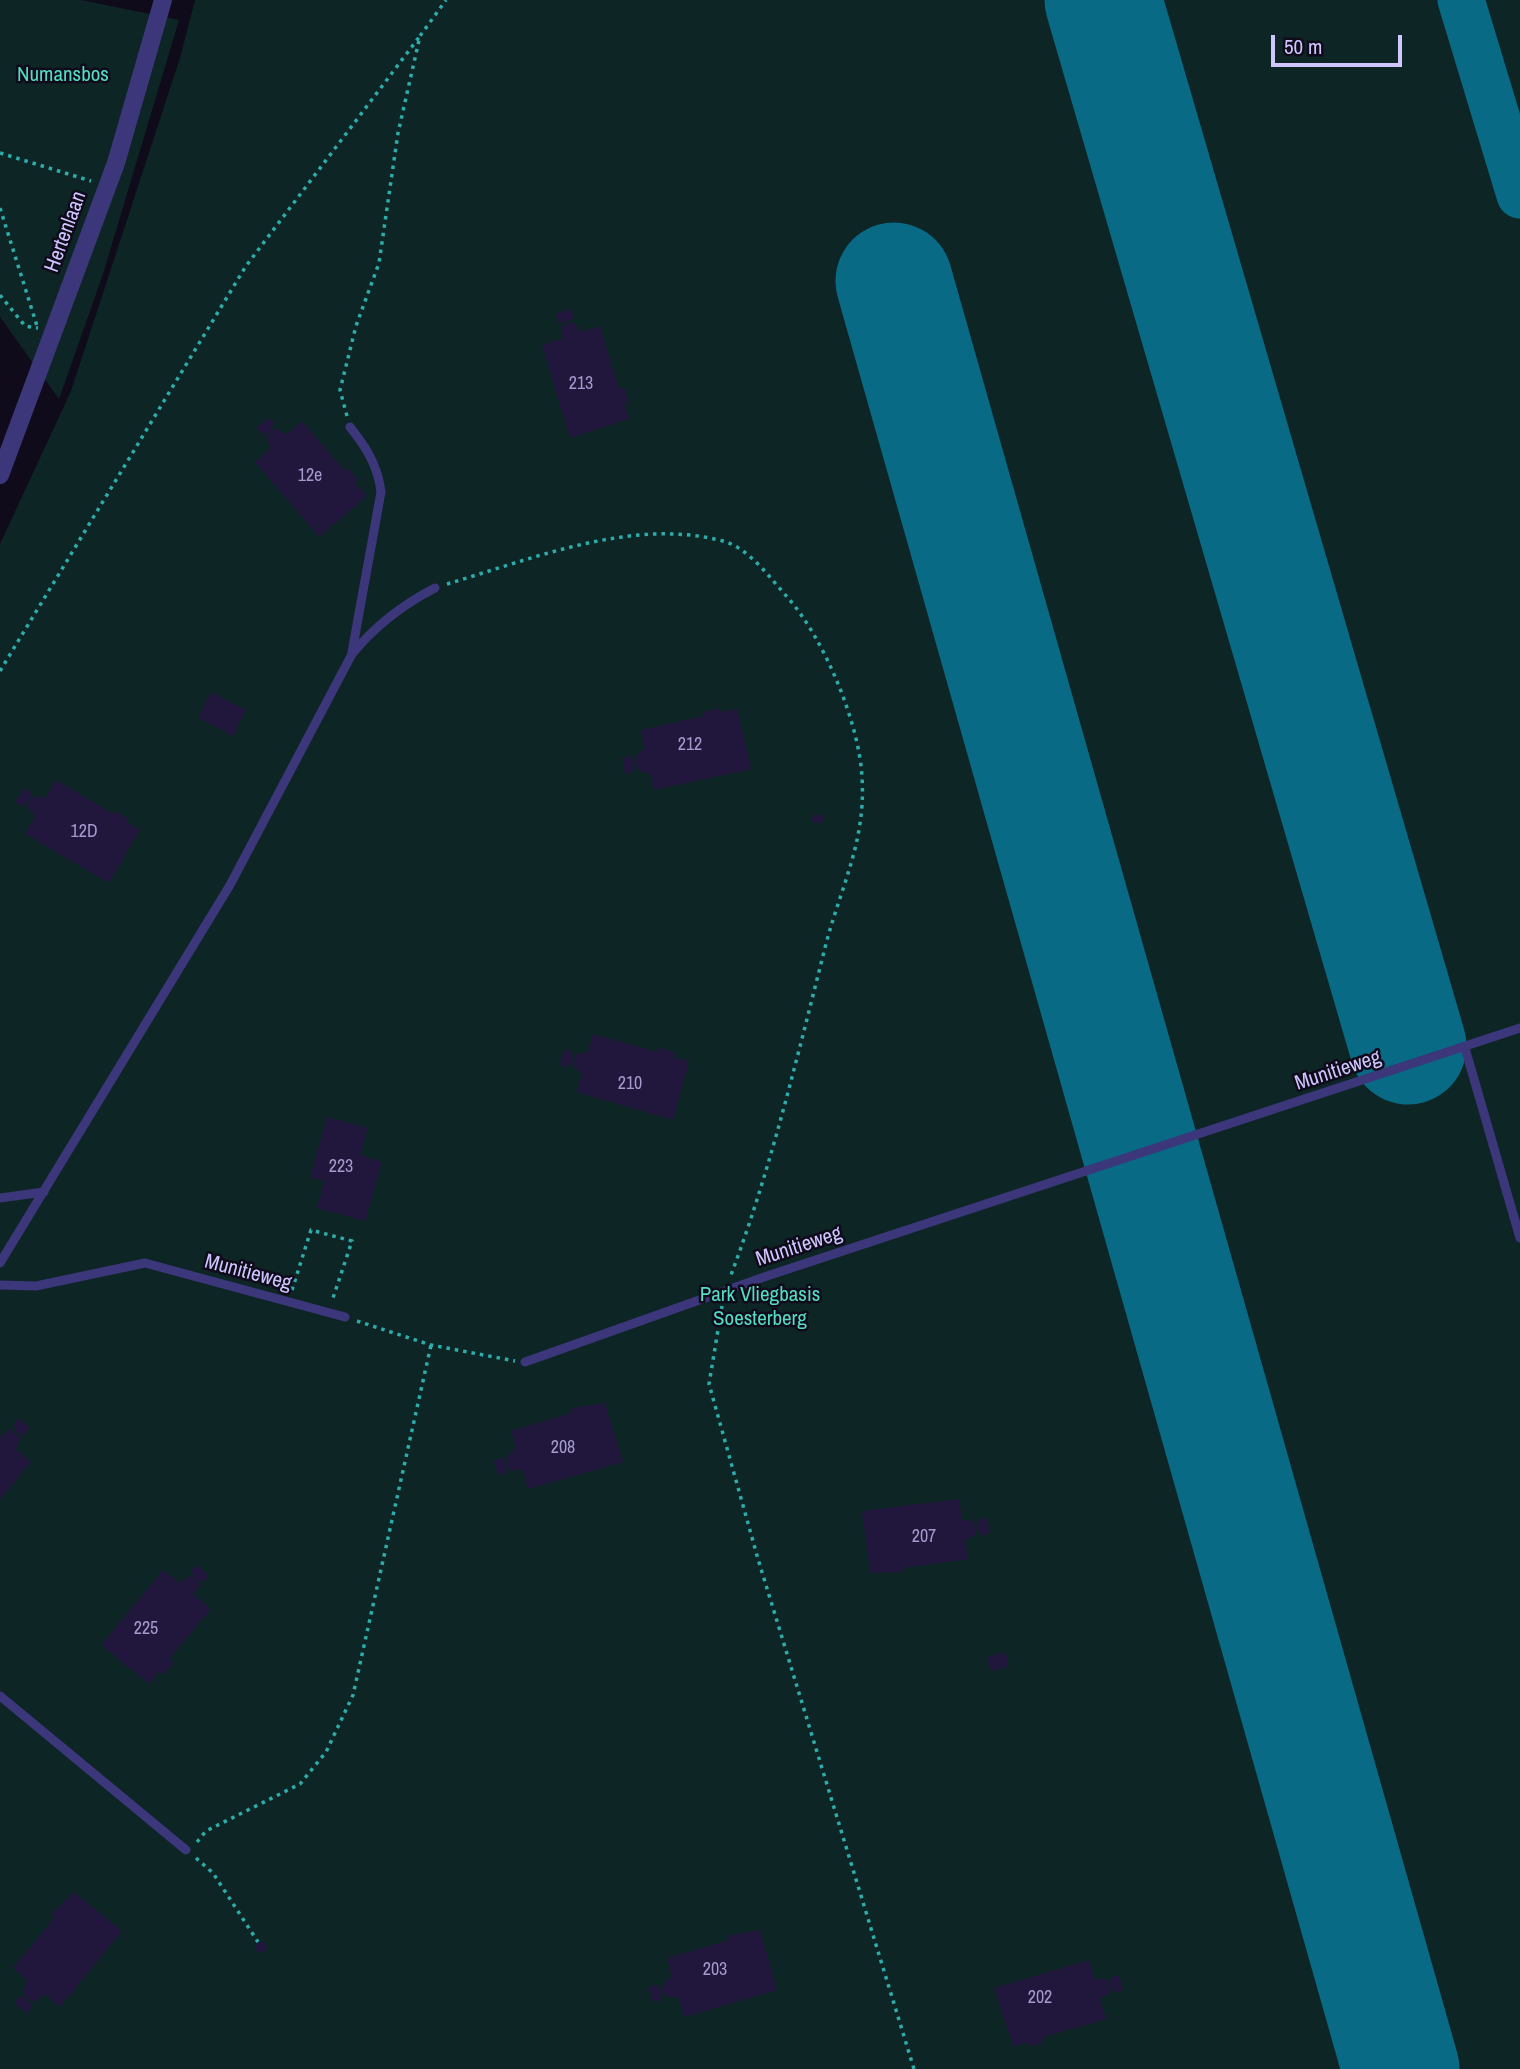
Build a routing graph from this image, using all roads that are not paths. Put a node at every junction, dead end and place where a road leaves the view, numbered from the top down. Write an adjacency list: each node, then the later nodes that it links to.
1 (163, 0): 3 (street, Hertenlaan)
2 (349, 427): 5 (lane)
3 (0, 475)
4 (435, 588): 5 (lane)
5 (352, 654): 8 (lane)
6 (1520, 1028): 7 (lane, Munitieweg)
7 (1465, 1048): 10 (lane); 14 (lane, Munitieweg)
8 (44, 1192): 9 (lane); 11 (lane)
9 (0, 1198)
10 (1520, 1238)
11 (0, 1263)
12 (0, 1285): 13 (lane, Munitieweg)
13 (345, 1317)
14 (525, 1362)
15 (0, 1696): 16 (lane)
16 (186, 1850)

